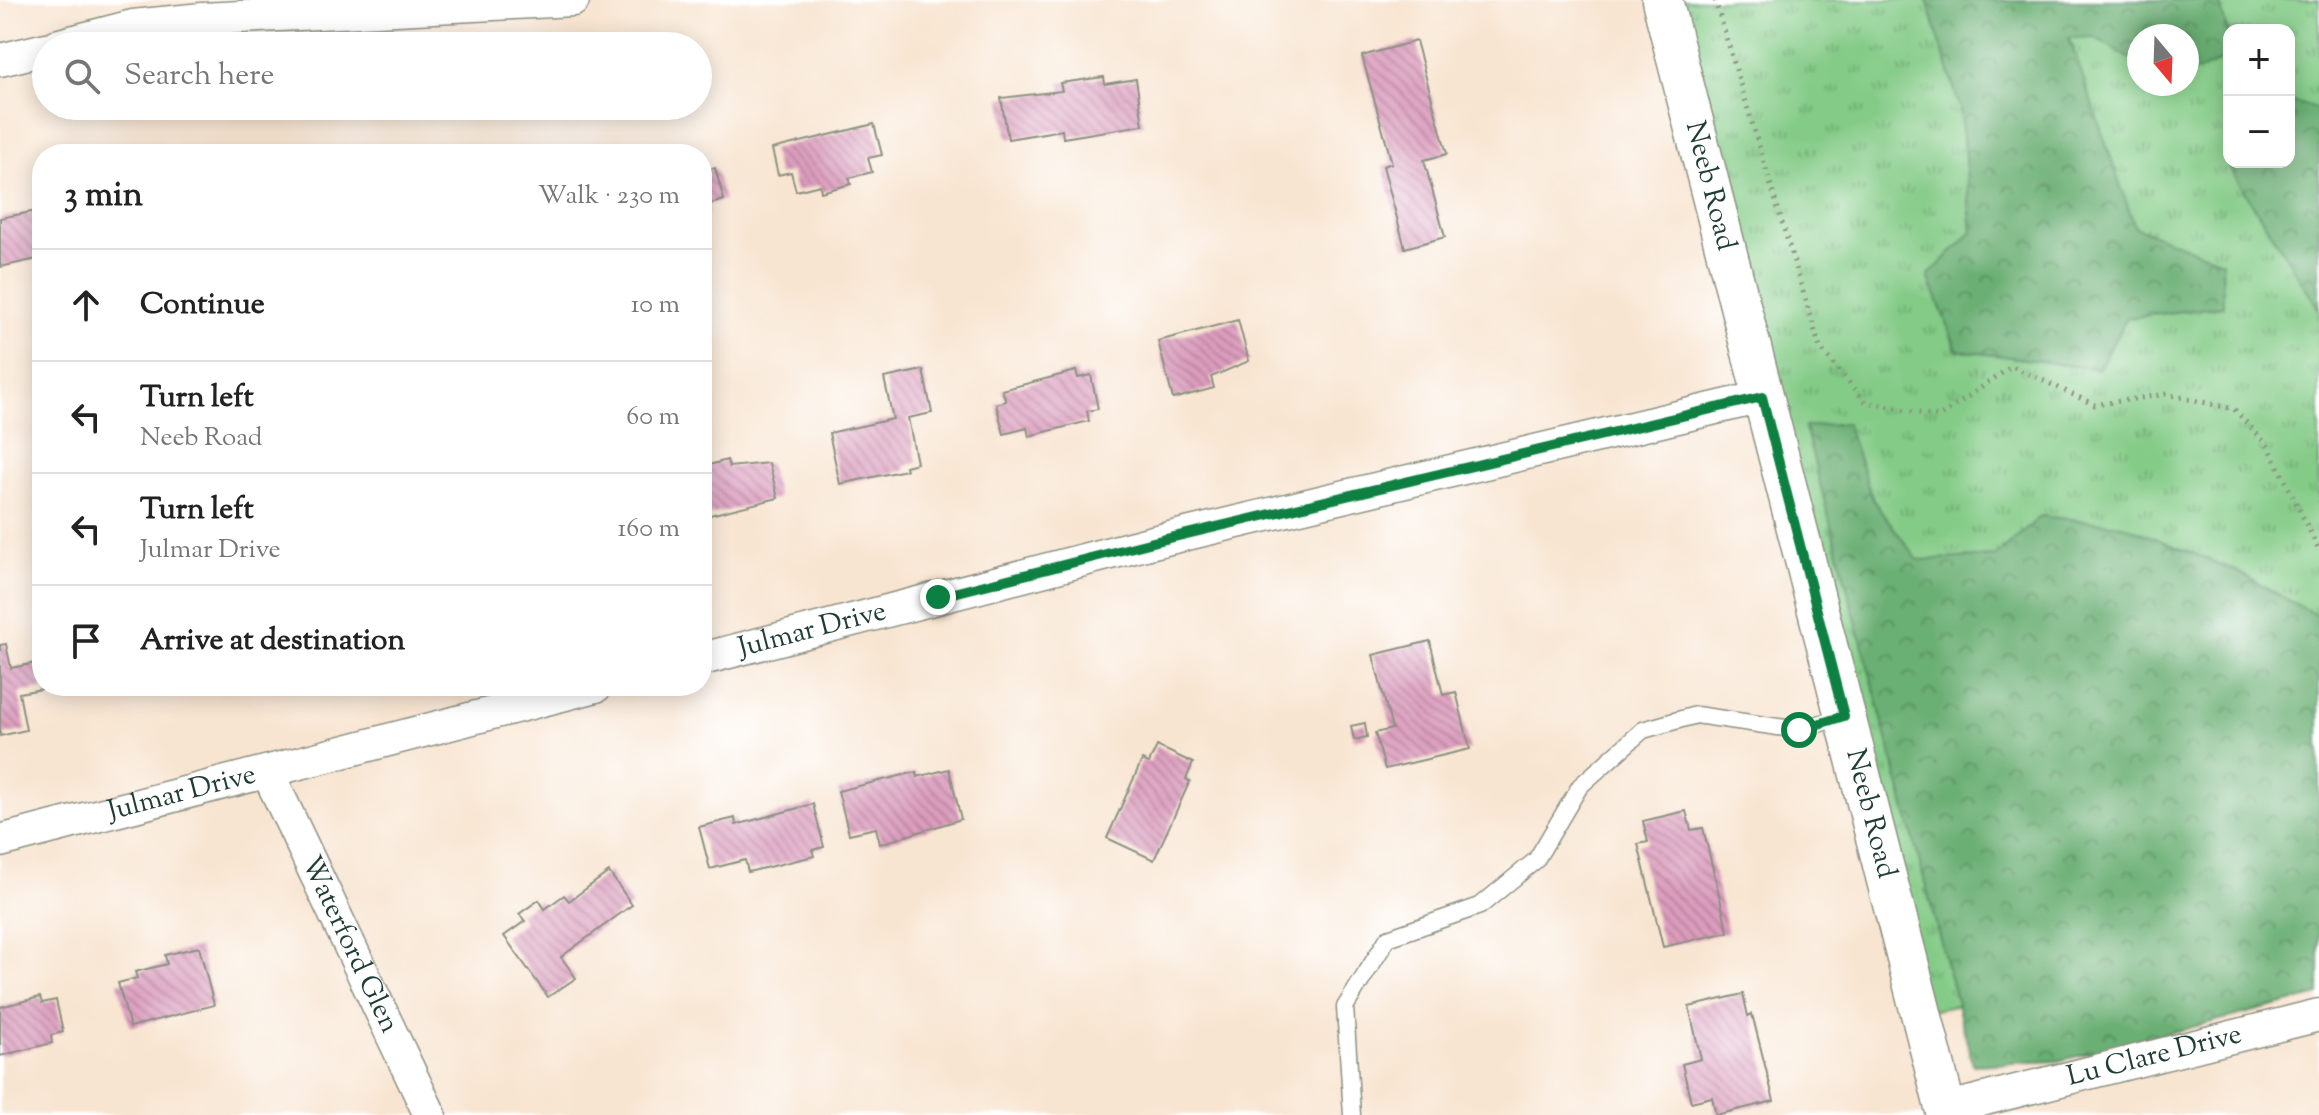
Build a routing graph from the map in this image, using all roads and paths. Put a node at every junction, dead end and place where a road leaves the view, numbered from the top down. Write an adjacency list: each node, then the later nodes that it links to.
1 (573, 0): 4 (street)
2 (1662, 0): 7 (street, Neeb Road)
3 (1715, 0): 8 (path)
4 (110, 32)
5 (32, 52): 6 (street)
6 (0, 60)
7 (1762, 397): 9 (street, Julmar Drive); 11 (street, Neeb Road)
8 (2319, 550)
9 (712, 656)
10 (558, 696): 12 (street, Julmar Drive)
11 (1844, 716): 15 (street, Neeb Road); 17 (lane)
12 (268, 773): 13 (street, Julmar Drive); 16 (street, Waterford Glen)
13 (0, 841)
14 (2319, 1015): 15 (street, Lu Clare Drive)
15 (1946, 1112)
16 (430, 1115)
17 (1352, 1115)

